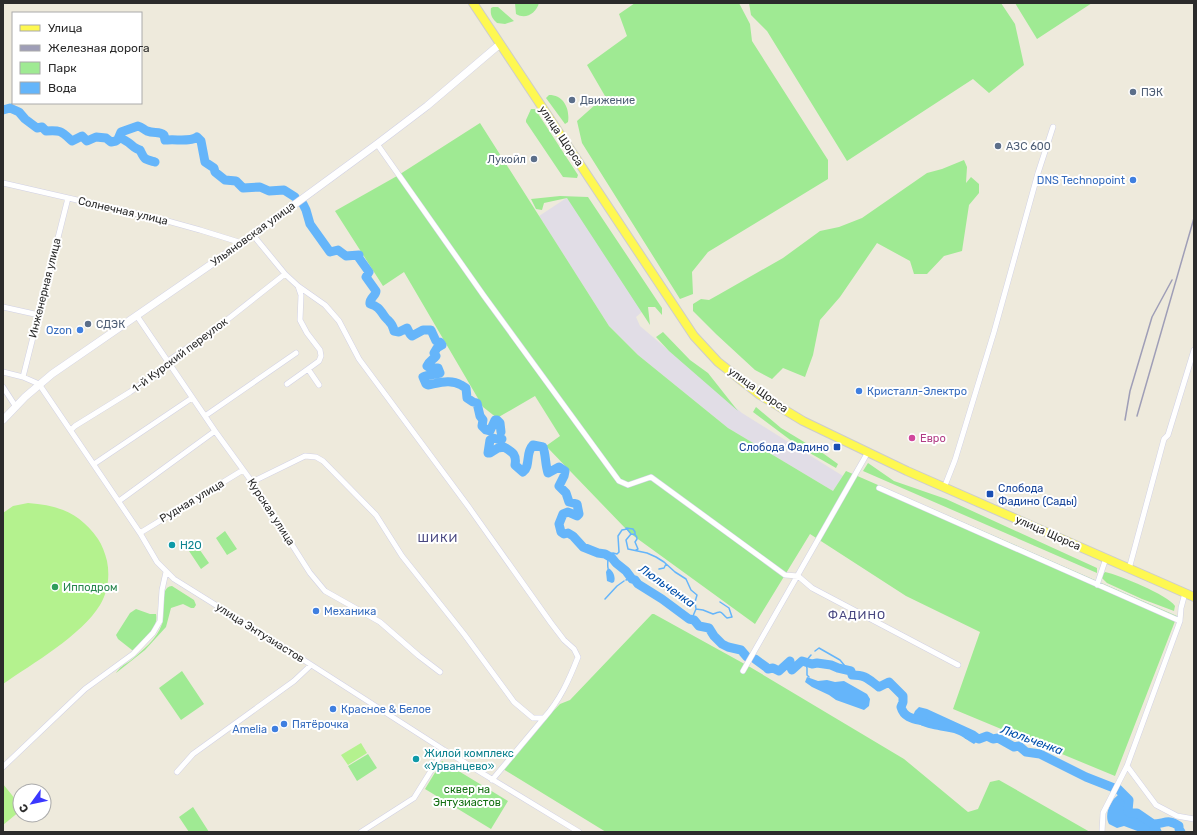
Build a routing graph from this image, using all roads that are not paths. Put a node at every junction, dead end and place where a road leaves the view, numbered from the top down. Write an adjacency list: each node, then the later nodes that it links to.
1 (473, 3): 2 (main road, улица Щорса)
2 (500, 44): 4 (main road, Ульяновская улица); 30 (main road, улица Щорса)
3 (1053, 127): 35 (street)
4 (377, 144): 7 (main road, Ульяновская улица); 41 (street)
5 (3, 183): 6 (street, Солнечная улица)
6 (68, 198): 8 (street, Солнечная улица); 12 (street, Инженерная улица)
7 (253, 234): 8 (main road, Ульяновская улица); 9 (street)
8 (242, 243): 13 (main road, Ульяновская улица)
9 (285, 274): 10 (street); 16 (street, 1-й Курский переулок)
10 (298, 286): 17 (street); 50 (street)
11 (3, 308): 12 (street)
12 (39, 315): 19 (street, Инженерная улица)
13 (137, 316): 16 (street, Курская улица); 20 (main road, Ульяновская улица)
14 (1194, 350): 39 (street)
15 (296, 353): 26 (street)
16 (168, 361): 24 (street, Курская улица); 28 (street, 1-й Курский переулок)
17 (308, 369): 21 (street); 22 (street)
18 (3, 372): 19 (street)
19 (22, 378): 20 (street)
20 (39, 384): 25 (main road, Ульяновская улица); 28 (street, улица Энтузиастов)
21 (287, 384)
22 (319, 385)
23 (3, 387): 25 (street)
24 (192, 398): 26 (street, Курская улица); 31 (street)
25 (16, 407): 27 (main road, Ульяновская улица)
26 (205, 416): 29 (street, Курская улица)
27 (3, 420)
28 (71, 430): 31 (street, улица Энтузиастов)
29 (215, 431): 32 (street, Курская улица); 36 (street)
30 (868, 452): 35 (main road, улица Щорса); 41 (street)
31 (94, 464): 36 (street, улица Энтузиастов)
32 (243, 470): 33 (street, Курская улица); 37 (street, Рудная улица)
33 (252, 482): 49 (street, Курская улица); 50 (street)
34 (879, 488): 42 (street)
35 (944, 488): 38 (main road, улица Щорса)
36 (119, 501): 37 (street, улица Энтузиастов)
37 (140, 533): 40 (street, улица Энтузиастов)
38 (1106, 558): 39 (main road, улица Щорса); 42 (street)
39 (1130, 569): 43 (main road, улица Щорса)
40 (166, 572): 46 (street, улица Энтузиастов); 53 (street)
41 (798, 576): 47 (street); 48 (street)
42 (1097, 585): 45 (street)
43 (1185, 594): 44 (main road, улица Щорса); 45 (street)
44 (1194, 597)
45 (1180, 621): 52 (street)
46 (311, 665): 51 (street, улица Энтузиастов); 54 (street)
47 (958, 665)
48 (743, 671)
49 (440, 672)
50 (544, 718): 55 (street)
51 (444, 750): 55 (street, улица Энтузиастов); 57 (street)
52 (1127, 766): 56 (street); 59 (street)
53 (3, 767)
54 (177, 772)
55 (492, 780): 58 (street, улица Энтузиастов)
56 (1194, 819)
57 (361, 832)
58 (579, 832)
59 (1102, 832)

